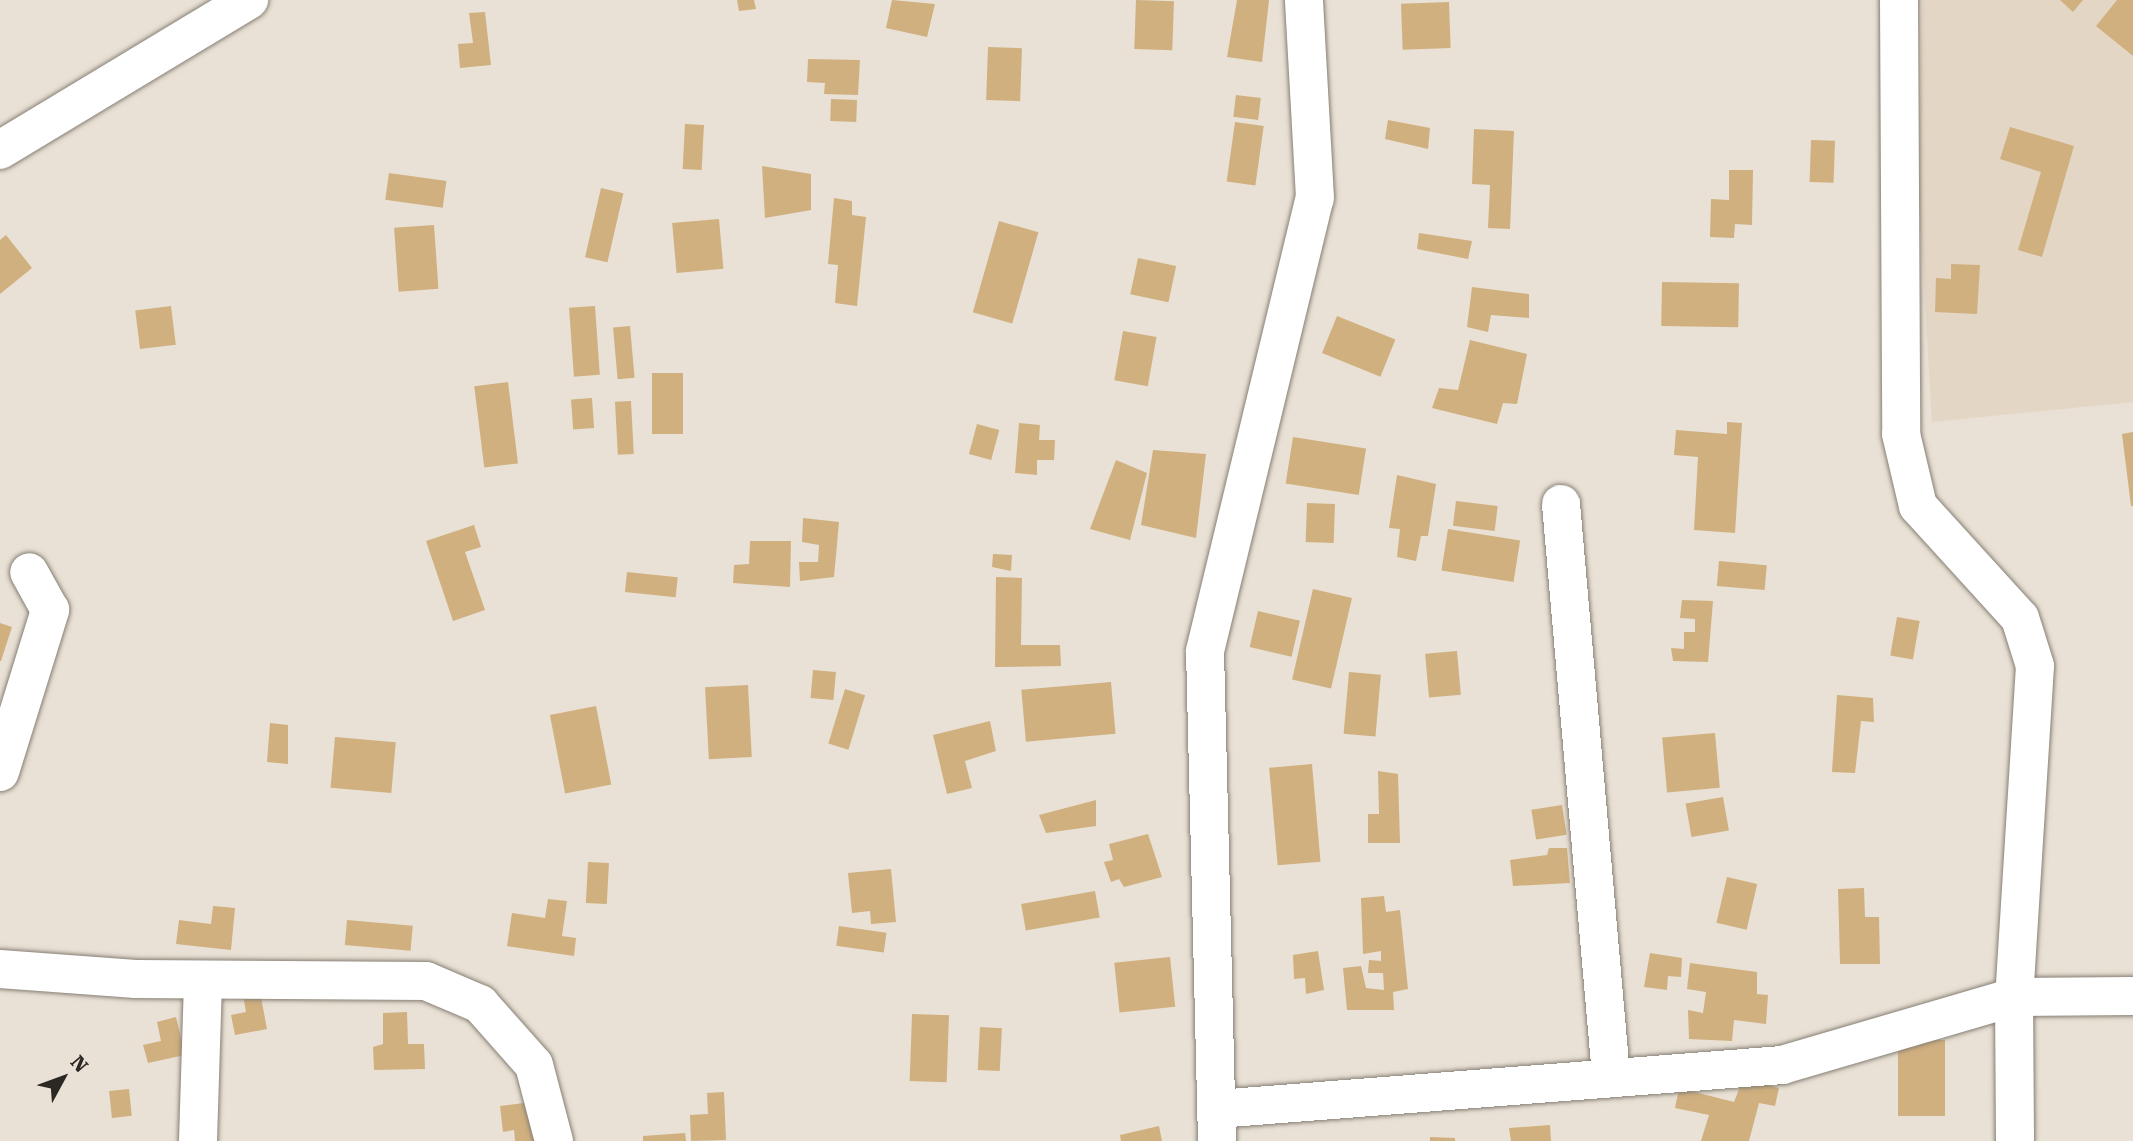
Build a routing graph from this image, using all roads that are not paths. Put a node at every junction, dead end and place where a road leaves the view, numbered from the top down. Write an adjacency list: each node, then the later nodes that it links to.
1 (249, 0): 4 (street)
2 (1304, 0): 13 (street)
3 (1899, 0): 11 (street)
4 (0, 150)
5 (1561, 504): 12 (street)
6 (29, 572): 7 (street)
7 (0, 772)
8 (0, 969): 9 (street)
9 (203, 981): 14 (street); 15 (street)
10 (2133, 996): 11 (street)
11 (2014, 997): 12 (street); 16 (street)
12 (1611, 1076): 13 (street)
13 (1217, 1125)
14 (198, 1141)
15 (554, 1141)
16 (2015, 1141)

